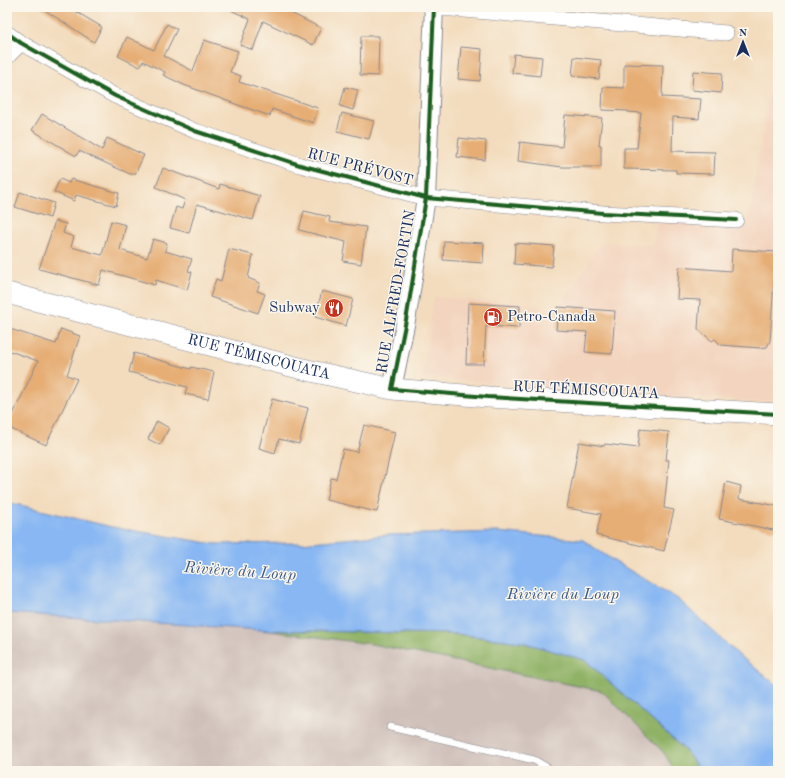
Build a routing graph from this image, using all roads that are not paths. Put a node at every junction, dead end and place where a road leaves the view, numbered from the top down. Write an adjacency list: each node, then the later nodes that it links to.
1 (433, 7): 3 (street); 6 (street, RUE ALFRED-FORTIN)
2 (7, 33): 4 (street, RUE PRÉVOST)
3 (726, 33)
4 (21, 44): 5 (street); 6 (street, RUE PRÉVOST)
5 (7, 57)
6 (426, 198): 7 (street, RUE PRÉVOST); 9 (street, RUE ALFRED-FORTIN)
7 (736, 220)
8 (7, 293): 9 (main road, RUE TÉMISCOUATA)
9 (392, 389): 10 (main road, RUE TÉMISCOUATA)
10 (778, 414)
11 (390, 727): 12 (lane)
12 (553, 771)

